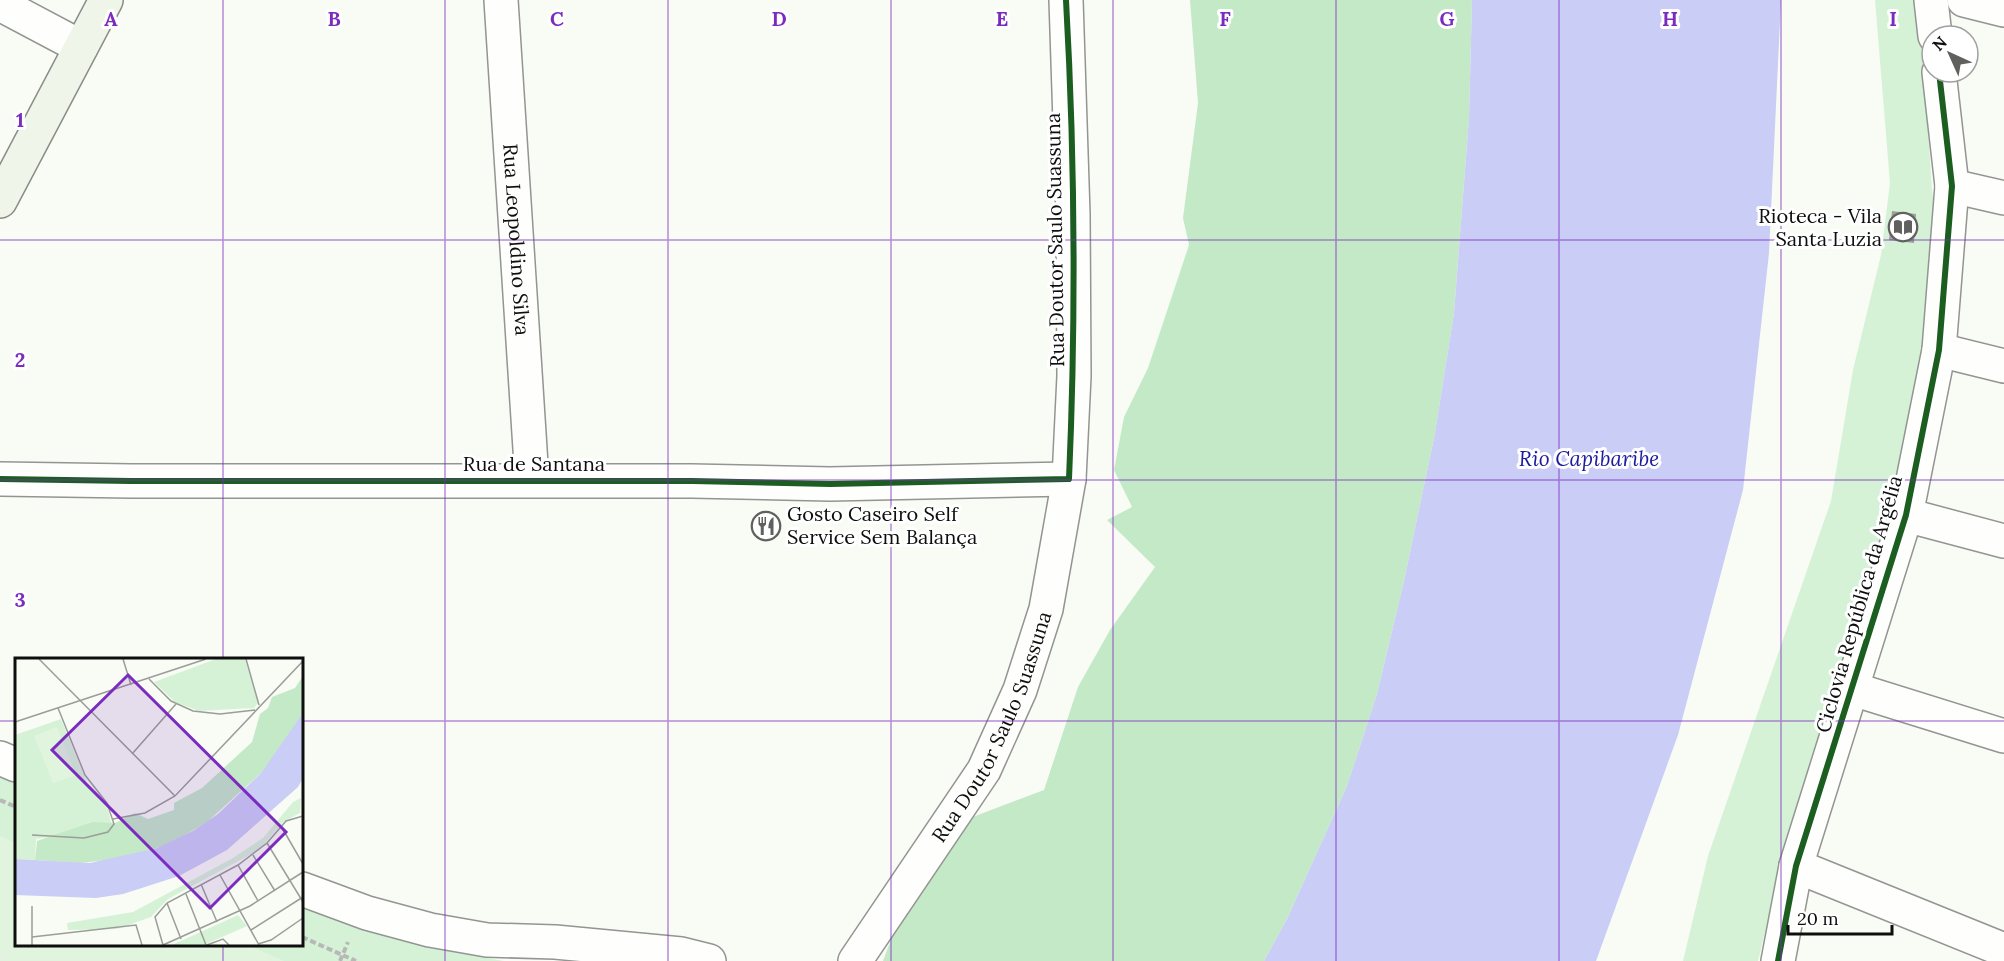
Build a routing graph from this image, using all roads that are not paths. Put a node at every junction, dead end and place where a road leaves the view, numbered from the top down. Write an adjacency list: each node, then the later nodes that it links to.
1 (106, 0): 9 (street)
2 (501, 0): 18 (street, Rua Leopoldino Silva)
3 (1066, 0): 17 (street, Rua Doutor Saulo Suassuna)
4 (1931, 0): 8 (street)
5 (1964, 0): 7 (street)
6 (0, 4): 9 (street)
7 (2004, 10)
8 (1934, 24)
9 (81, 46): 13 (street)
10 (1940, 84): 11 (street, Ciclovia República da Argélia)
11 (1952, 186): 12 (street); 14 (street, Ciclovia República da Argélia)
12 (2004, 198)
13 (0, 201)
14 (1938, 350): 15 (street); 19 (street, Ciclovia República da Argélia)
15 (2004, 366)
16 (0, 478): 18 (street, Rua de Santana)
17 (1069, 479): 18 (street, Rua de Santana); 29 (street, Rua Doutor Saulo Suassuna)
18 (532, 480)
19 (1906, 515): 20 (street); 21 (street, Ciclovia República da Argélia)
20 (2004, 541)
21 (1853, 689): 22 (street); 25 (street, Ciclovia República da Argélia)
22 (2004, 736)
23 (0, 758): 24 (street)
24 (15, 765)
25 (1796, 866): 27 (street); 30 (street, Ciclovia República da Argélia)
26 (303, 889): 28 (street)
27 (2004, 950)
28 (709, 961)
29 (855, 961)
30 (1778, 961)

